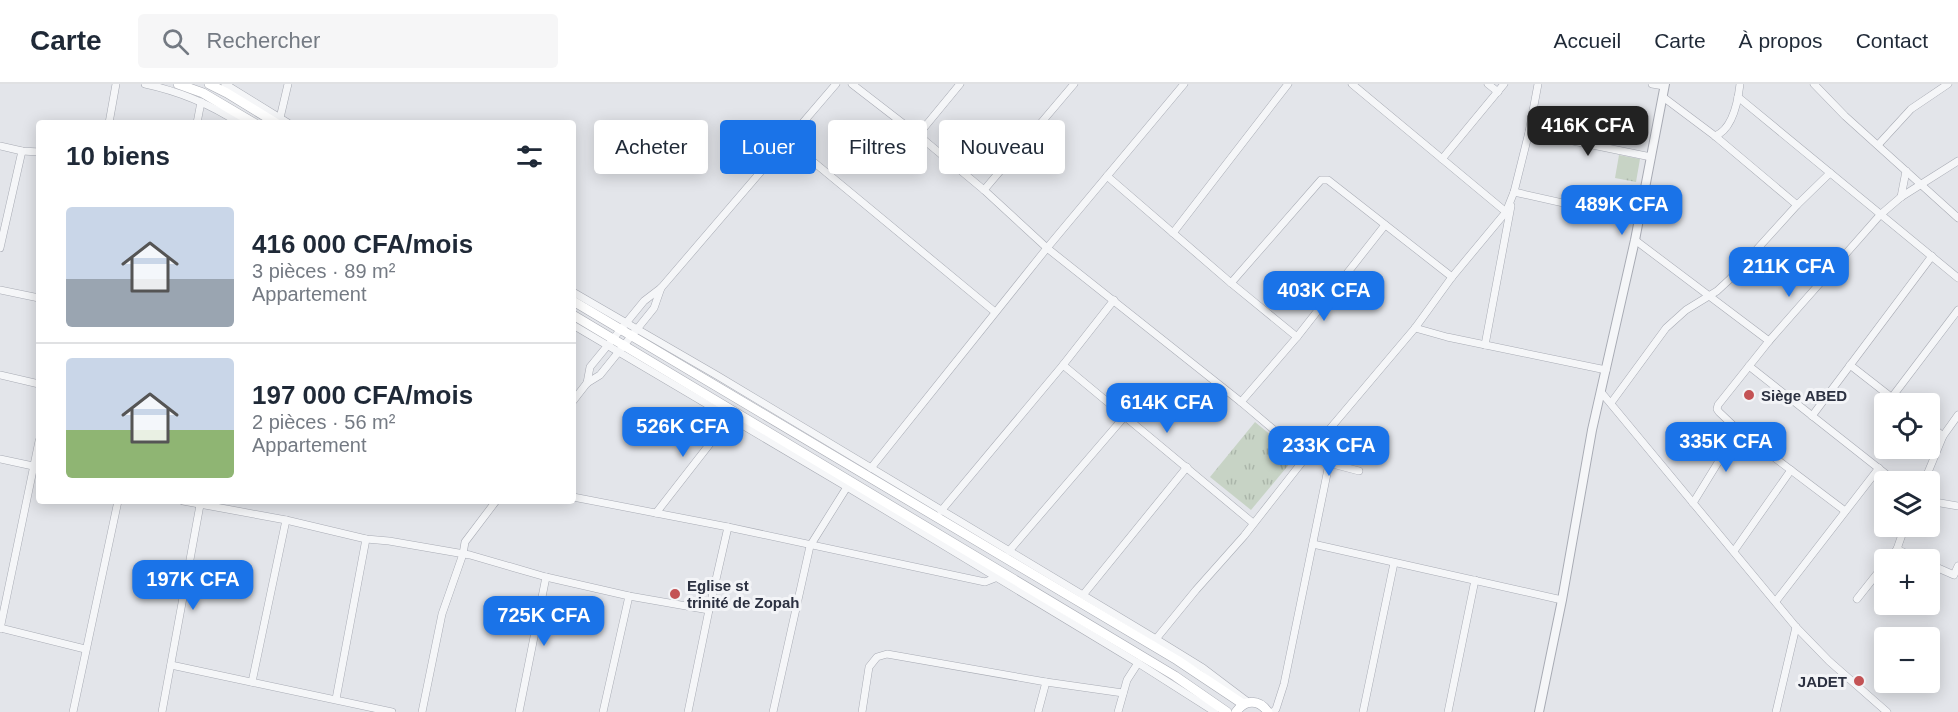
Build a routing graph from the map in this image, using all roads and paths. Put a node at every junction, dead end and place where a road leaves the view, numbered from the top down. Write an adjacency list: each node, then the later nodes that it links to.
1 (116, 84): 26 (street)
2 (145, 84): 25 (street)
3 (178, 84): 29 (main road)
4 (208, 84): 30 (main road)
5 (225, 84): 30 (street)
6 (288, 84): 30 (street)
7 (836, 84): 31 (street)
8 (852, 84): 32 (street)
9 (960, 84): 33 (street)
10 (1074, 84): 50 (street)
11 (1184, 84): 48 (street)
12 (1288, 84): 60 (street)
13 (1352, 84): 42 (street)
14 (1488, 84): 22 (street)
15 (1504, 84): 22 (street)
16 (1538, 84): 34 (street)
17 (1652, 84): 21 (street)
18 (1740, 84): 24 (street)
19 (1814, 84): 37 (street)
20 (1946, 84): 37 (street)
21 (1665, 85): 23 (street)
22 (1498, 92): 42 (street)
23 (1663, 97): 35 (street); 41 (street)
24 (1738, 97): 35 (street); 46 (street)
25 (201, 102): 27 (street); 28 (street)
26 (110, 120)
27 (198, 120)
28 (234, 120)
29 (249, 120)
30 (278, 120)
31 (805, 120)
32 (899, 120)
33 (927, 124)
34 (1529, 132): 41 (street); 51 (street)
35 (1715, 136): 54 (street)
36 (927, 142): 50 (street)
37 (1878, 145): 45 (street)
38 (0, 146): 39 (street)
39 (22, 151): 40 (street); 62 (street)
40 (36, 152)
41 (1651, 157): 58 (street)
42 (1442, 159): 55 (street)
43 (1958, 161): 49 (street)
44 (816, 163): 76 (street)
45 (1906, 171): 49 (street); 52 (street)
46 (1830, 173): 54 (street); 56 (street)
47 (759, 174): 68 (street)
48 (1107, 177): 60 (street); 63 (street)
49 (1921, 185): 52 (street); 57 (street)
50 (984, 190): 63 (street)
51 (1514, 192): 53 (street); 58 (street)
52 (1901, 198): 56 (street)
53 (1511, 202): 55 (street); 85 (street)
54 (1797, 205): 71 (street)
55 (1506, 212): 65 (street)
56 (1880, 215): 64 (street); 83 (street)
57 (1958, 219)
58 (1639, 220): 61 (street)
59 (1385, 225): 65 (street); 67 (street); 82 (street)
60 (1173, 233): 67 (street)
61 (1635, 240): 71 (street); 90 (street)
62 (0, 248)
63 (1047, 248): 73 (street); 76 (street)
64 (1932, 256): 66 (street); 88 (street)
65 (1452, 277): 80 (street)
66 (1958, 278)
67 (1231, 283): 82 (street)
68 (661, 288): 78 (street); 81 (street)
69 (0, 290): 72 (street)
70 (576, 294): 78 (street)
71 (1710, 296): 83 (street); 99 (street)
72 (36, 297)
73 (1114, 300): 87 (street); 98 (street)
74 (576, 302): 78 (main road)
75 (1958, 310): 96 (street)
76 (995, 312): 112 (street)
77 (576, 317): 84 (main road)
78 (624, 325): 81 (main road); 84 (street)
79 (576, 326): 84 (street)
80 (1415, 328): 85 (street); 107 (street)
81 (635, 332): 86 (street); 112 (street); 164 (main road)
82 (1297, 337): 98 (street)
83 (1769, 341): 89 (street)
84 (610, 342): 86 (main road); 93 (street)
85 (1485, 345): 90 (street)
86 (621, 349): 93 (street); 103 (street); 177 (main road)
87 (1063, 365): 101 (street); 127 (street)
88 (1850, 365): 95 (street); 102 (street)
89 (1749, 366): 102 (street); 104 (street)
90 (1606, 370): 94 (street)
91 (0, 375): 92 (street)
92 (36, 383)
93 (587, 383): 97 (street)
94 (1602, 392): 99 (street); 151 (street)
95 (1887, 393)
96 (1895, 393)
97 (576, 397)
98 (1241, 402): 107 (street)
99 (1611, 403): 120 (street)
100 (1958, 415): 105 (street)
101 (1125, 416): 111 (street); 138 (street)
102 (1812, 416): 113 (street)
103 (730, 418): 118 (street); 129 (street)
104 (1738, 430): 114 (street); 120 (street)
105 (1942, 436): 117 (street)
106 (36, 454): 110 (street)
107 (1306, 457): 109 (street); 131 (street)
108 (0, 459): 110 (street)
109 (1329, 464): 115 (street); 135 (street)
110 (33, 466): 155 (street)
111 (1187, 467): 131 (street); 148 (street)
112 (872, 468): 127 (street)
113 (1879, 468): 116 (street); 128 (street)
114 (1791, 470): 128 (street); 139 (street)
115 (1359, 471)
116 (1883, 471)
117 (1928, 471)
118 (847, 487): 136 (street); 145 (street)
119 (576, 497): 129 (street)
120 (1693, 502): 139 (street)
121 (1940, 503): 126 (street)
122 (117, 504): 157 (street)
123 (196, 504): 125 (street)
124 (494, 504): 140 (street)
125 (200, 505): 130 (street); 159 (street)
126 (1958, 506)
127 (941, 511): 138 (street)
128 (1845, 512): 152 (street)
129 (656, 513): 132 (street)
130 (286, 520): 134 (street); 160 (street)
131 (1254, 523): 156 (street)
132 (728, 527): 136 (street); 153 (street)
133 (1901, 537): 137 (street)
134 (366, 539): 140 (street); 163 (street)
135 (1313, 544): 141 (street); 180 (street)
136 (810, 546): 145 (street); 172 (street)
137 (1897, 549)
138 (1009, 551): 148 (street)
139 (1734, 551): 152 (street)
140 (462, 554): 144 (street); 168 (street)
141 (1394, 563): 147 (street); 181 (street)
142 (1958, 566): 143 (street)
143 (1940, 568)
144 (546, 577): 149 (street); 169 (street)
145 (994, 578): 158 (street)
146 (1874, 578): 150 (street)
147 (1475, 580): 151 (street); 182 (street)
148 (1083, 595): 156 (street)
149 (629, 596): 153 (street); 170 (street)
150 (1857, 599)
151 (1562, 600): 183 (street)
152 (1776, 602): 154 (street)
153 (709, 610): 171 (street)
154 (1796, 627): 184 (street); 185 (street)
155 (0, 628): 157 (street)
156 (1156, 639): 164 (street)
157 (85, 649): 165 (street)
158 (1138, 663): 162 (street); 176 (street)
159 (171, 665): 160 (street); 166 (street)
160 (252, 682): 163 (street)
161 (1046, 682): 162 (street); 173 (street); 174 (street)
162 (1123, 693): 175 (street)
163 (336, 699): 167 (street)
164 (1246, 703): 178 (main road); 179 (main road)
165 (73, 712)
166 (162, 712)
167 (392, 712)
168 (422, 712)
169 (519, 712)
170 (603, 712)
171 (688, 712)
172 (773, 712)
173 (862, 712)
174 (1038, 712)
175 (1118, 712)
176 (1215, 712)
177 (1227, 712)
178 (1236, 712)
179 (1268, 712)
180 (1273, 712)
181 (1363, 712)
182 (1448, 712)
183 (1539, 712)
184 (1776, 712)
185 (1887, 712)

